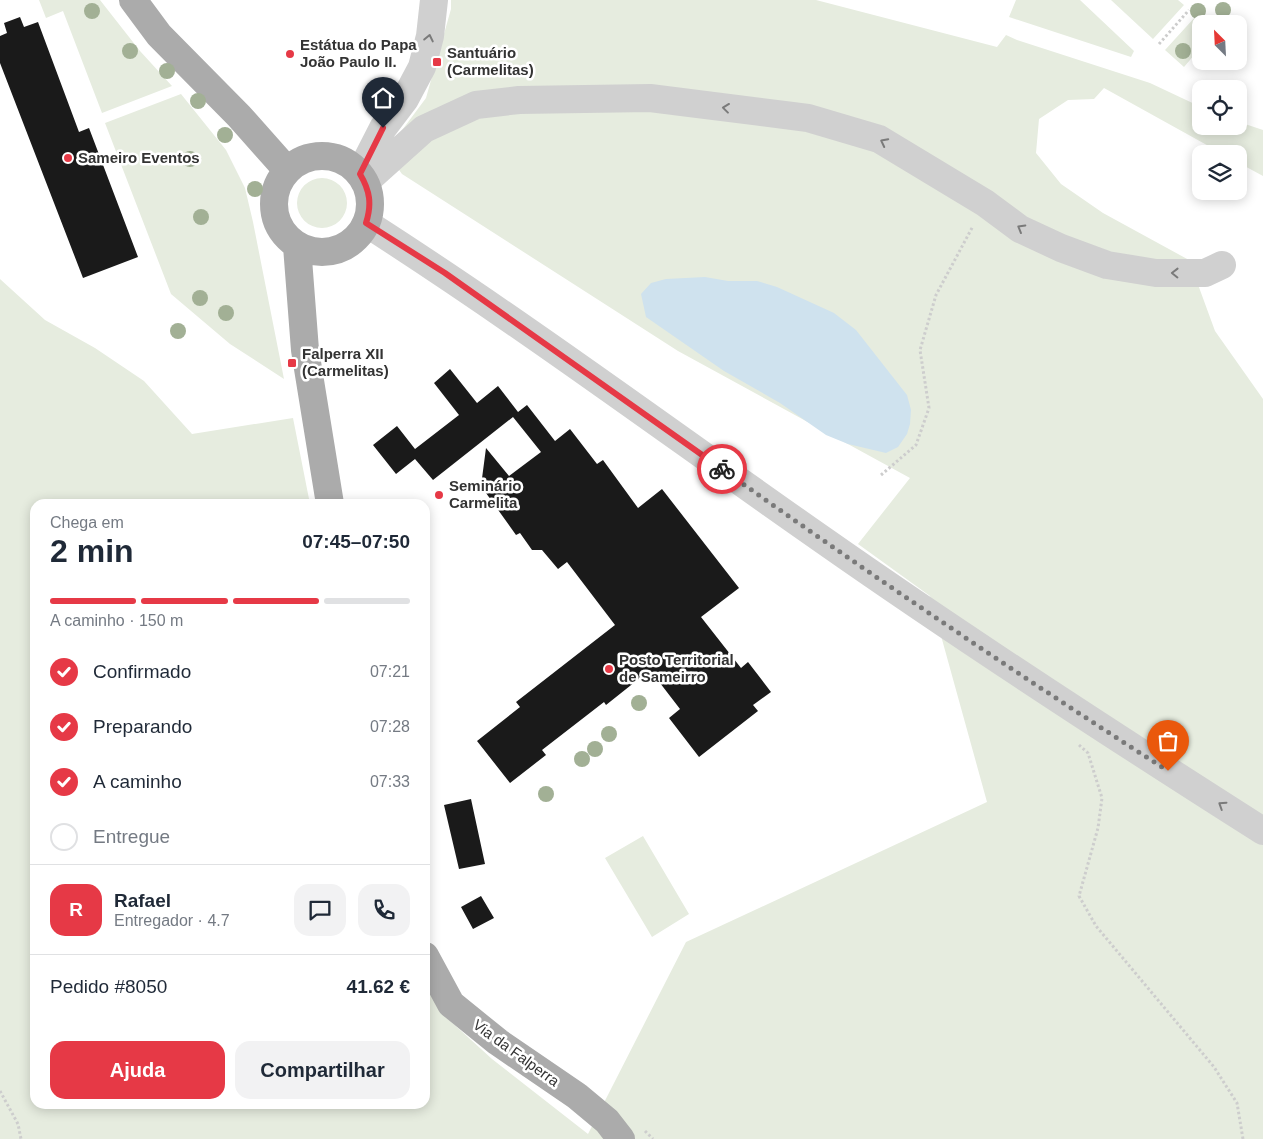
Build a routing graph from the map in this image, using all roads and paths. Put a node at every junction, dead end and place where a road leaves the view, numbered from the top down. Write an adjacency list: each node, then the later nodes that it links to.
1 (133, 0): 5 (main road)
2 (434, 0): 6 (street, one-way to 2)
3 (1189, 10): 4 (path)
4 (1159, 44)
5 (288, 170): 6 (main road); 9 (main road)
6 (362, 178): 7 (street, one-way to 6); 8 (main road)
7 (985, 203): 10 (street, one-way to 7); 11 (path)
8 (366, 223): 9 (main road); 14 (street, one-way to 8)
9 (297, 246): 12 (main road)
10 (1222, 265)
11 (881, 475)
12 (329, 499)
13 (1073, 740): 19 (path)
14 (1263, 832)
15 (430, 965): 18 (main road, Via da Falperra)
16 (0, 1092): 17 (path)
17 (21, 1139)
18 (621, 1139)
19 (1243, 1139)

